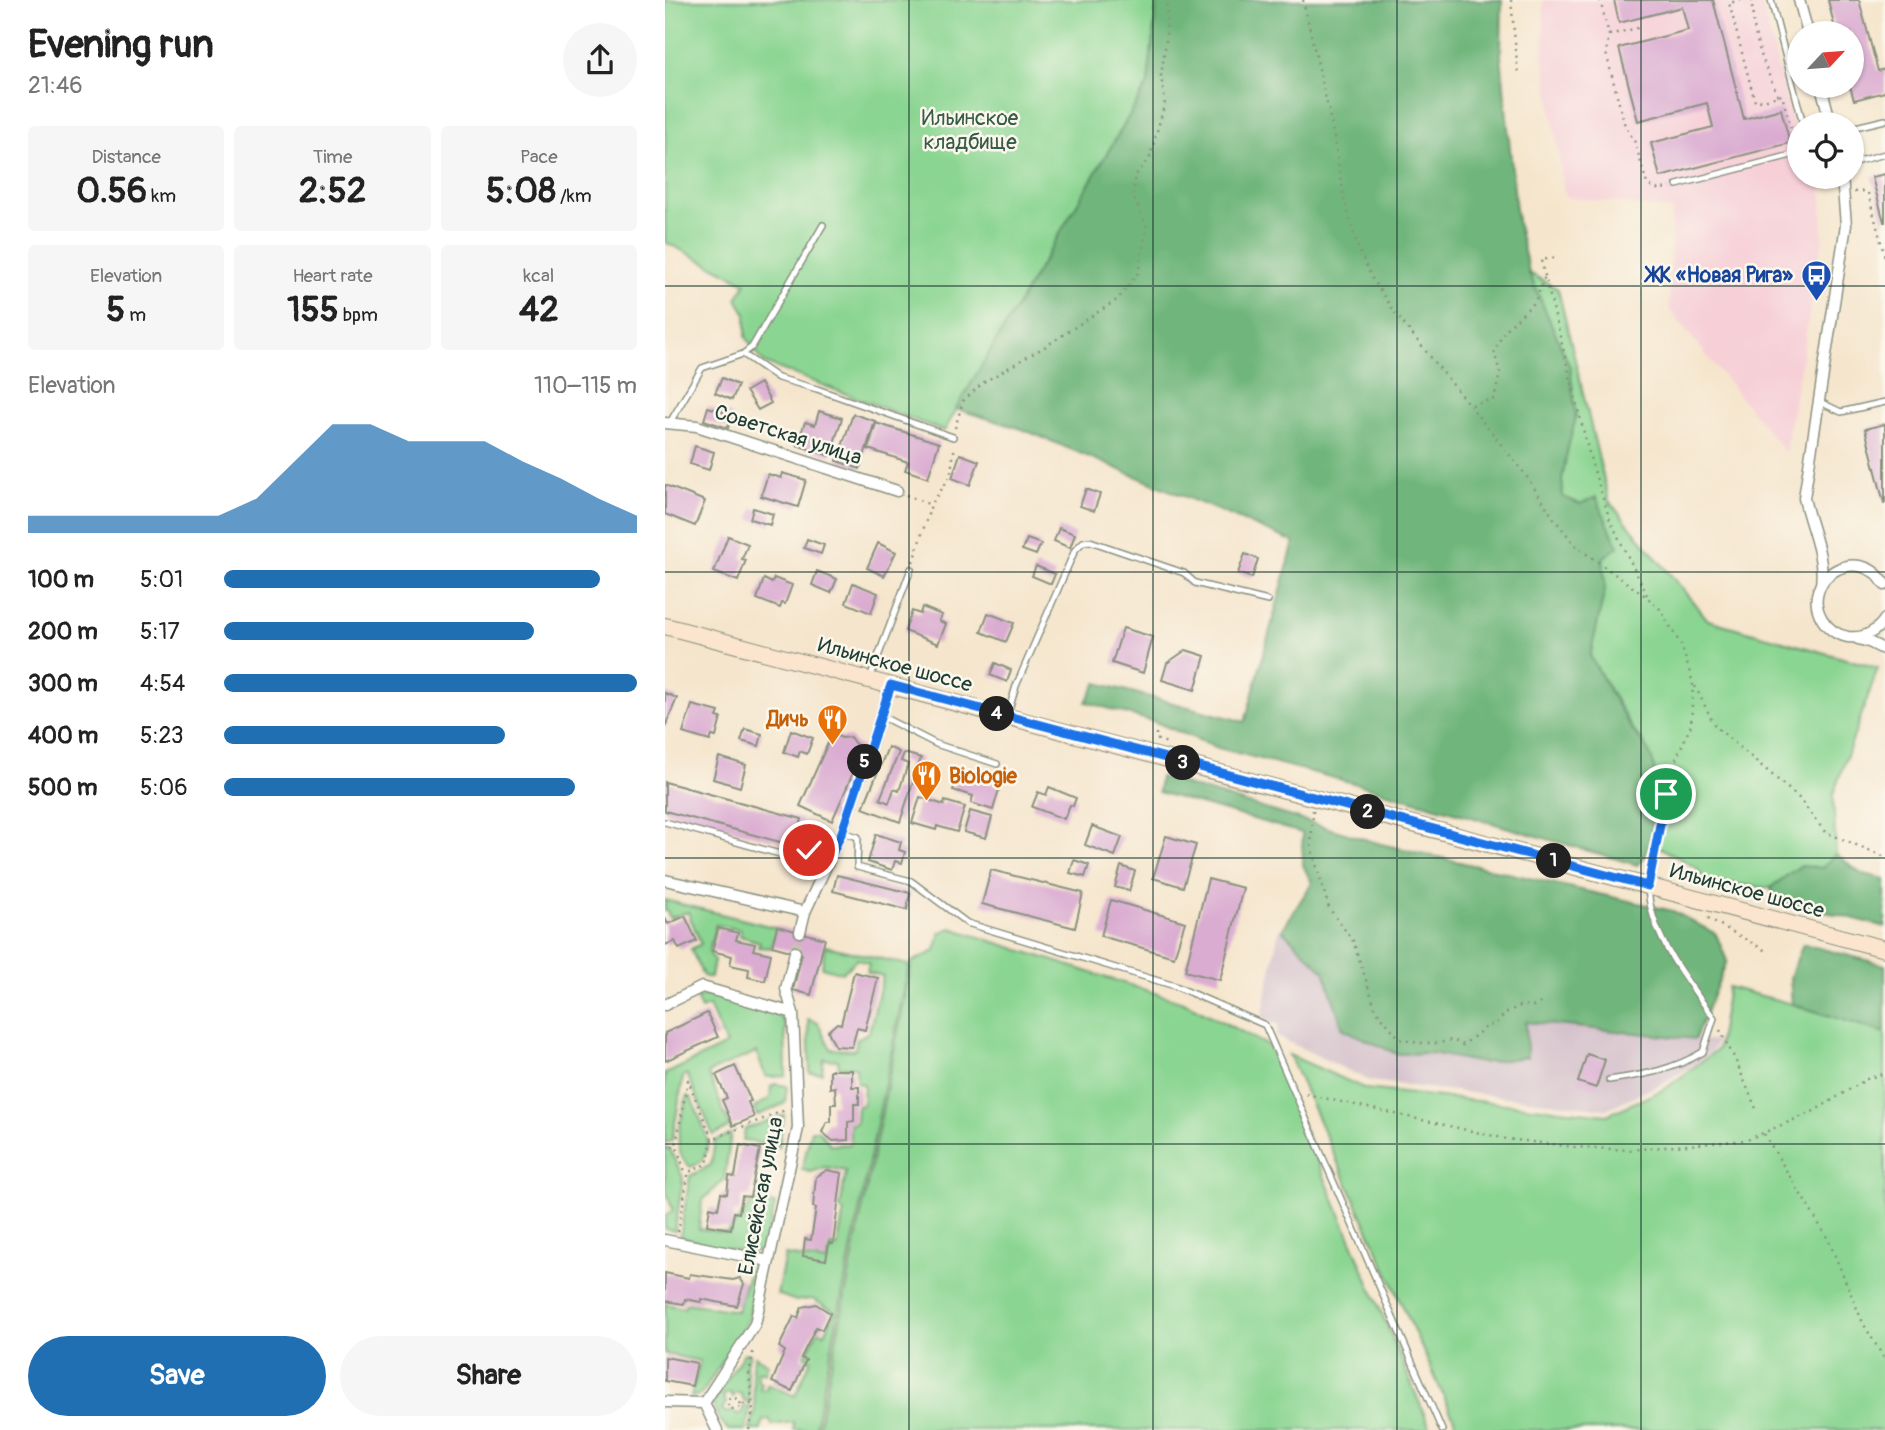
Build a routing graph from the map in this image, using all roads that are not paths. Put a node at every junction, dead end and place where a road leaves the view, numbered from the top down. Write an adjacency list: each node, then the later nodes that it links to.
1 (1771, 0): 4 (lane)
2 (1799, 0): 3 (street)
3 (1805, 21)
4 (1800, 112)
5 (1885, 120): 6 (lane)
6 (1864, 125)
7 (1885, 154): 9 (lane)
8 (1787, 156): 10 (lane)
9 (1864, 160)
10 (1677, 185)
11 (1843, 189): 14 (street)
12 (823, 225): 13 (lane)
13 (743, 354): 16 (lane); 17 (lane)
14 (1818, 401): 15 (lane); 19 (street)
15 (1885, 402)
16 (666, 427): 18 (street, Советская улица)
17 (953, 438)
18 (897, 491)
19 (1818, 546): 20 (street); 22 (street)
20 (1846, 566): 22 (street); 23 (street)
21 (911, 569): 29 (lane)
22 (1821, 585): 27 (street)
23 (1885, 585)
24 (1268, 601): 32 (lane)
25 (1885, 619): 27 (street)
26 (665, 626): 29 (main road, Ильинское шоссе)
27 (1852, 638): 28 (street)
28 (1885, 650)
29 (870, 679): 30 (main road, Ильинское шоссе)
30 (891, 685): 31 (street); 32 (main road, Ильинское шоссе)
31 (881, 716): 33 (lane); 35 (street)
32 (1007, 716): 38 (main road, Ильинское шоссе)
33 (997, 764)
34 (665, 822): 36 (lane)
35 (842, 832): 36 (street); 51 (lane)
36 (831, 856): 39 (street)
37 (665, 880): 39 (street)
38 (1648, 886): 41 (main road, Ильинское шоссе); 45 (lane)
39 (805, 912): 40 (street)
40 (800, 932)
41 (1885, 949)
42 (795, 952): 44 (street, Елисейская улица)
43 (665, 1005): 44 (street)
44 (793, 1013): 47 (street, Елисейская улица)
45 (1609, 1080)
46 (670, 1241): 47 (street)
47 (769, 1261): 49 (street, Елисейская улица)
48 (665, 1402): 49 (street)
49 (704, 1403): 50 (street)
50 (717, 1430)
51 (1442, 1430)

